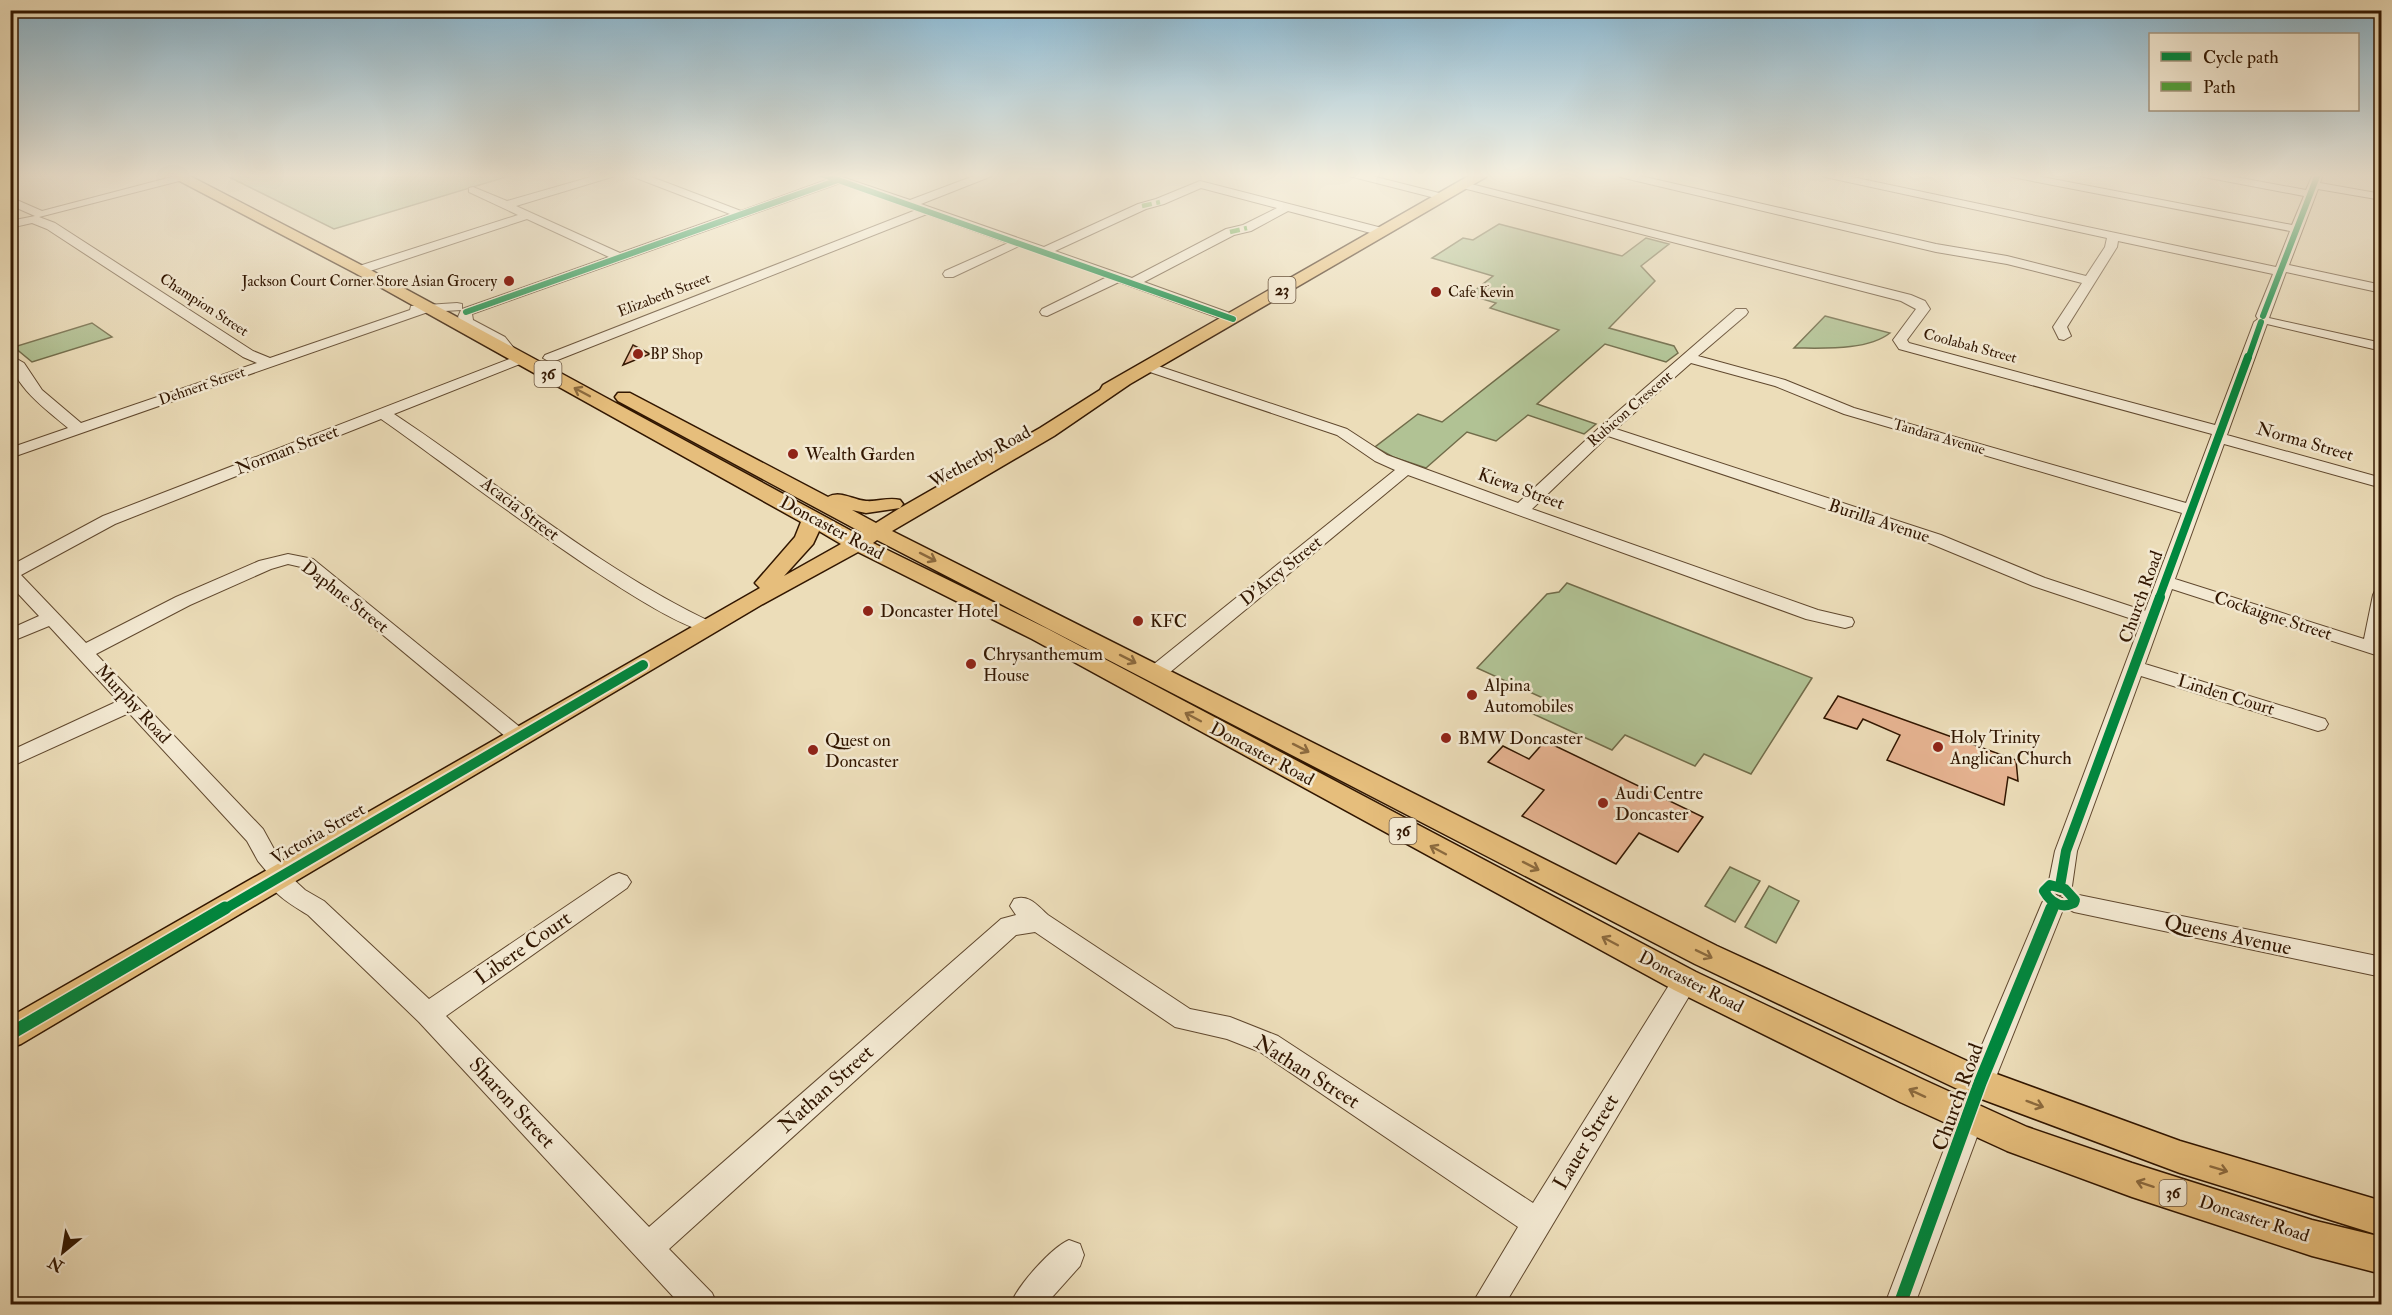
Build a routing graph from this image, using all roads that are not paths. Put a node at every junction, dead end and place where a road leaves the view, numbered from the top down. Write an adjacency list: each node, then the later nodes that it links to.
1 (65, 235): 40 (street, Champion Street)
2 (298, 235): 21 (main road, Doncaster Road / 36)
3 (320, 235): 20 (main road, Doncaster Road / 36)
4 (467, 235): 20 (street)
5 (573, 235): 19 (street)
6 (679, 235): 19 (street)
7 (862, 235): 37 (street, Elizabeth Street)
8 (995, 235): 17 (street)
9 (1078, 235): 18 (street)
10 (1223, 235): 26 (street)
11 (1378, 235): 32 (main road, Wetherby Road / 23)
12 (1660, 235): 48 (street, Coolabah Street)
13 (1882, 235): 25 (street)
14 (2091, 235): 16 (street)
15 (2294, 235): 22 (street, Church Road)
16 (2115, 241): 22 (street); 25 (street)
17 (1017, 243): 18 (street); 23 (street)
18 (1042, 252): 24 (street)
19 (619, 257): 29 (street)
20 (377, 265): 21 (street); 29 (main road, Doncaster Road / 36)
21 (360, 270): 28 (main road, Doncaster Road / 36)
22 (2280, 271): 27 (street); 33 (street, Church Road)
23 (949, 274)
24 (1118, 277): 26 (street); 30 (street)
25 (2090, 279): 34 (street)
26 (1133, 282): 32 (street)
27 (2382, 289)
28 (427, 308): 29 (street, Dehnert Street); 36 (main road, Doncaster Road / 36); 40 (street, Dehnert Street)
29 (462, 310): 36 (street); 37 (main road, Doncaster Road / 36)
30 (1047, 312)
31 (1741, 312): 38 (street, Rubicon Crescent)
32 (1236, 317): 41 (main road, Wetherby Road / 23)
33 (2265, 320): 35 (street); 48 (street, Church Road)
34 (2064, 336)
35 (2382, 347)
36 (515, 356): 44 (street, Norman Street); 47 (main road, Doncaster Road / 36, one-way to 36)
37 (550, 358): 43 (main road, Doncaster Road / 36)
38 (1689, 358): 46 (street, Rubicon Crescent); 57 (street, Tandara Avenue)
39 (10, 359): 45 (street)
40 (264, 364): 45 (street, Dehnert Street)
41 (1153, 365): 42 (main road, Wetherby Road / 23); 51 (street, Kiewa Street)
42 (1122, 383): 55 (main road, Wetherby Road / 23); 59 (main road, Wetherby Road / 23)
43 (607, 388): 47 (main road); 49 (main road, Doncaster Road / 36)
44 (383, 413): 60 (street, Norman Street); 70 (street, Acacia Street)
45 (80, 429): 50 (street, Dehnert Street)
46 (1605, 430): 56 (street, Rubicon Crescent); 67 (street, Burilla Avenue)
47 (653, 431): 53 (main road, Doncaster Road / 36)
48 (2219, 434): 52 (street, Norma Street); 57 (street, Church Road)
49 (722, 448): 53 (main road); 54 (main road, Doncaster Road / 36)
50 (10, 453)
51 (1406, 469): 56 (street, Kiewa Street); 75 (street, D'Arcy Street)
52 (2382, 483)
53 (758, 489): 58 (main road, Doncaster Road / 36)
54 (799, 489): 55 (main road); 59 (main road, Doncaster Road / 36)
55 (893, 504): 59 (main road, Wetherby Road / 23)
56 (1522, 509): 68 (street, Kiewa Street)
57 (2190, 510): 63 (street, Church Road)
58 (813, 519): 59 (main road, Doncaster Road / 36); 64 (main road)
59 (859, 533): 64 (main road, Victoria Street); 69 (main road, Doncaster Road / 36)
60 (56, 546): 61 (street, Norman Street); 62 (street, Norman Street)
61 (10, 568)
62 (10, 573): 66 (street, Murphy Road)
63 (2164, 581): 67 (street, Church Road); 72 (street, Cockaigne Street)
64 (759, 592): 70 (main road, Victoria Street)
65 (2382, 596): 72 (street)
66 (52, 618): 71 (street); 73 (street, Murphy Road)
67 (2151, 619): 74 (street, Church Road)
68 (1845, 622)
69 (1044, 626): 75 (main road, Doncaster Road / 36, one-way to 75); 81 (main road, Doncaster Road / 36, one-way to 69)
70 (700, 631): 78 (main road, Victoria Street)
71 (10, 636)
72 (2377, 649)
73 (84, 652): 76 (street, Murphy Road); 78 (street, Daphne Street)
74 (2134, 667): 77 (street, Linden Court); 84 (street, Church Road)
75 (1156, 673): 80 (main road, Doncaster Road / 36, one-way to 80)
76 (132, 703): 79 (street); 82 (street, Murphy Road)
77 (2318, 724)
78 (519, 737): 82 (main road, Victoria Street)
79 (10, 760)
80 (1486, 843): 81 (main road); 89 (main road, Doncaster Road / 36, one-way to 89)
81 (1468, 866): 86 (main road, Doncaster Road / 36, one-way to 81)
82 (287, 872): 87 (street, Sharon Street); 88 (main road, Victoria Street)
83 (619, 882): 87 (street, Libere Court)
84 (2063, 898): 85 (street, Queens Avenue); 89 (street, Church Road)
85 (2382, 967)
86 (1685, 981): 90 (main road, Doncaster Road / 36, one-way to 86); 92 (street, Lauer Street)
87 (428, 1014): 93 (street, Sharon Street)
88 (10, 1034)
89 (1980, 1083): 90 (main road, Church Road); 91 (main road, Doncaster Road / 36, one-way to 91)
90 (1970, 1118): 95 (main road, Doncaster Road / 36, one-way to 90); 99 (street, Church Road)
91 (2382, 1219)
92 (1536, 1222): 93 (street, Nathan Street); 98 (street, Lauer Street)
93 (648, 1248): 96 (street, Sharon Street)
94 (1069, 1255): 97 (street)
95 (2382, 1256)
96 (701, 1305)
97 (1026, 1305)
98 (1488, 1305)
99 (1900, 1305)

